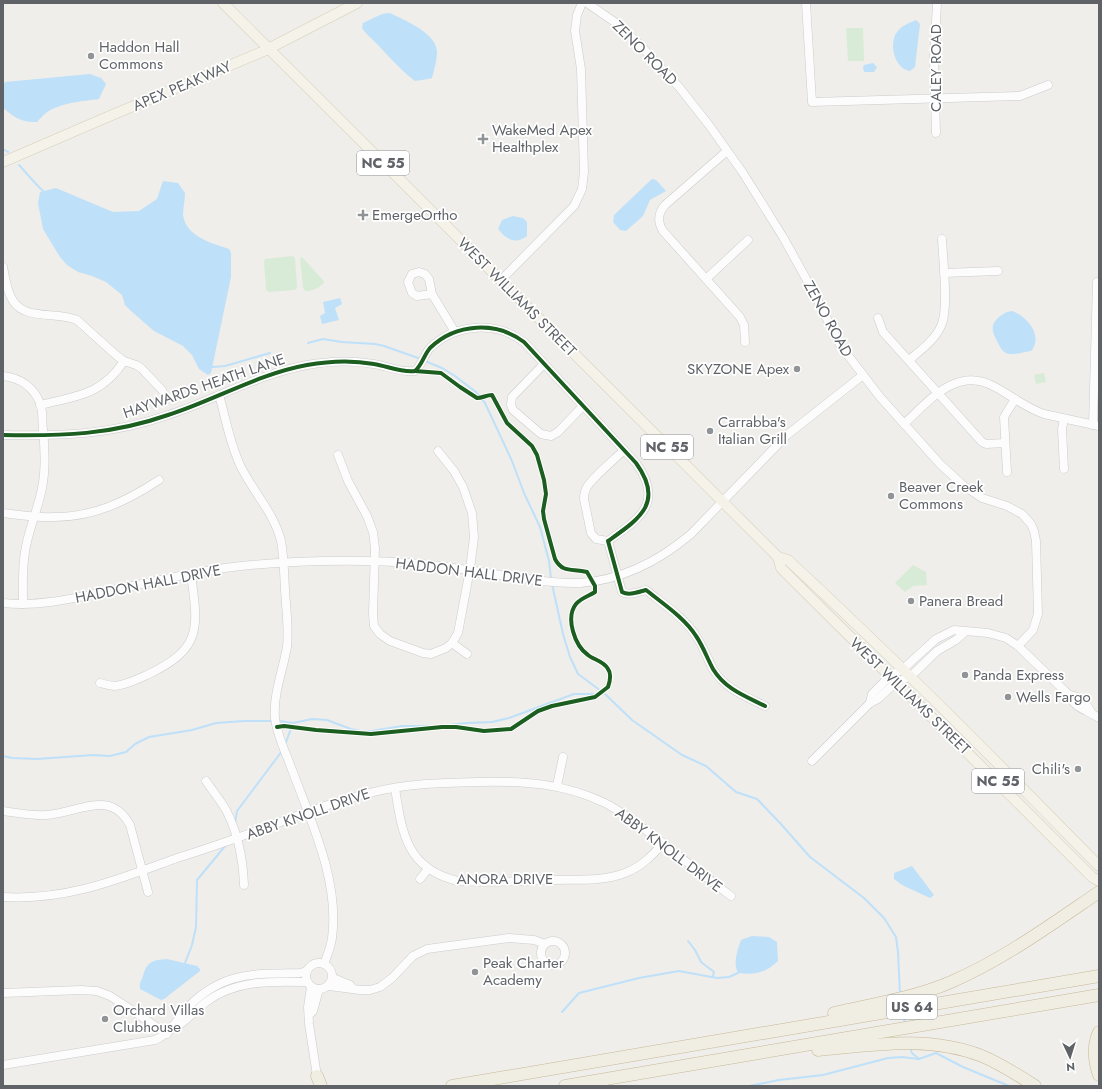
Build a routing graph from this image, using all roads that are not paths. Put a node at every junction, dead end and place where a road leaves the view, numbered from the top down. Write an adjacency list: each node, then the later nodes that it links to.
1 (223, 3): 7 (main road, WEST WILLIAMS STREET / NC 55)
2 (357, 3): 7 (main road, APEX PEAKWAY)
3 (582, 3): 19 (street)
4 (587, 3): 11 (street, ZENO ROAD)
5 (806, 3): 9 (street)
6 (937, 3): 9 (street, CALEY ROAD)
7 (269, 49): 12 (main road, APEX PEAKWAY); 19 (main road, WEST WILLIAMS STREET / NC 55)
8 (1048, 85): 9 (street)
9 (935, 99): 10 (street, CALEY ROAD)
10 (936, 133)
11 (727, 151): 18 (street); 28 (street, ZENO ROAD)
12 (3, 162)
13 (748, 240): 18 (street)
14 (942, 240): 17 (street)
15 (3, 267): 26 (street)
16 (998, 272): 17 (street)
17 (944, 273): 25 (street)
18 (706, 279): 24 (street)
19 (500, 280): 49 (main road, WEST WILLIAMS STREET / NC 55)
20 (1099, 282): 30 (street)
21 (432, 294): 23 (street)
22 (878, 318): 25 (street)
23 (455, 332): 27 (street, HAYWARDS HEATH LANE); 33 (street, HAYWARDS HEATH LANE)
24 (745, 342)
25 (909, 360): 32 (street)
26 (124, 361): 31 (street); 35 (street)
27 (544, 364): 36 (street, HAYWARDS HEATH LANE); 36 (street)
28 (863, 375): 38 (street, ZENO ROAD); 49 (street, HADDON HALL DRIVE)
29 (3, 376): 35 (street)
30 (1097, 389): 39 (street)
31 (162, 390)
32 (937, 392): 34 (street); 38 (street); 42 (street)
33 (219, 395): 41 (street, HAYWARDS HEATH LANE); 55 (street)
34 (1015, 399): 37 (street); 42 (street)
35 (40, 406): 41 (street)
36 (583, 406): 43 (street, HAYWARDS HEATH LANE)
37 (1064, 418): 39 (street); 46 (street)
38 (904, 424): 63 (street, ZENO ROAD)
39 (1096, 425)
40 (3, 435): 41 (street, HAYWARDS HEATH LANE)
41 (44, 436): 51 (street)
42 (1005, 443): 47 (street)
43 (624, 450): 52 (street, HAYWARDS HEATH LANE); 52 (street)
44 (438, 451): 56 (street)
45 (338, 455): 54 (street)
46 (1064, 469)
47 (1007, 472)
48 (159, 480): 51 (street)
49 (722, 502): 53 (main road, WEST WILLIAMS STREET / NC 55); 58 (street, HADDON HALL DRIVE)
50 (3, 513): 51 (street)
51 (34, 516): 60 (street)
52 (608, 542): 58 (street)
53 (778, 557): 65 (main road, WEST WILLIAMS STREET / NC 55); 67 (main road, WEST WILLIAMS STREET / NC 55)
54 (375, 561): 55 (street, HADDON HALL DRIVE); 56 (street, HADDON HALL DRIVE); 62 (street)
55 (284, 562): 57 (street, HADDON HALL DRIVE); 77 (street)
56 (470, 569): 58 (street, HADDON HALL DRIVE); 62 (street)
57 (191, 574): 60 (street, HADDON HALL DRIVE); 68 (street)
58 (618, 575): 69 (street)
59 (3, 602): 60 (street, HADDON HALL DRIVE)
60 (23, 604)
61 (965, 632): 63 (street); 65 (street); 66 (street)
62 (452, 643): 64 (street)
63 (1018, 646): 70 (street)
64 (467, 654)
65 (903, 669): 66 (main road, WEST WILLIAMS STREET / NC 55); 67 (street)
66 (910, 677): 67 (street); 80 (main road, WEST WILLIAMS STREET / NC 55)
67 (893, 679): 72 (street); 84 (main road, WEST WILLIAMS STREET / NC 55)
68 (100, 683)
69 (765, 706)
70 (1096, 716)
71 (563, 757): 74 (street)
72 (812, 761)
73 (206, 781): 78 (street)
74 (557, 786): 75 (street, ABBY KNOLL DRIVE); 79 (street, ABBY KNOLL DRIVE)
75 (395, 788): 77 (street, ABBY KNOLL DRIVE); 81 (street, ANORA DRIVE)
76 (3, 811): 82 (street)
77 (307, 812): 78 (street, ABBY KNOLL DRIVE); 91 (street)
78 (236, 838): 82 (street, ABBY KNOLL DRIVE); 85 (street)
79 (662, 843): 81 (street, ANORA DRIVE); 89 (street, ABBY KNOLL DRIVE)
80 (1099, 866)
81 (428, 869): 83 (street)
82 (142, 870): 86 (street); 88 (street, ABBY KNOLL DRIVE)
83 (420, 878)
84 (1099, 881)
85 (244, 885)
86 (148, 892)
87 (1099, 892): 106 (highway)
88 (3, 896)
89 (731, 896)
90 (543, 946): 99 (street)
91 (324, 964): 92 (street); 94 (street)
92 (307, 971): 95 (street); 97 (street)
93 (1099, 976): 106 (highway, US 64)
94 (332, 978): 96 (street); 99 (street)
95 (309, 984): 98 (street); 101 (street); 103 (street)
96 (328, 986): 98 (street); 99 (street)
97 (214, 987): 101 (street); 104 (street)
98 (319, 989): 103 (street)
99 (354, 989)
100 (3, 993): 104 (street)
101 (219, 995): 104 (street)
102 (1099, 995): 107 (highway, US 64)
103 (309, 1016): 110 (street)
104 (168, 1032): 108 (street)
105 (1099, 1032): 109 (highway)
106 (726, 1039): 111 (highway, US 64)
107 (729, 1058): 112 (highway, US 64); 113 (highway)
108 (3, 1066)
109 (1099, 1075)
110 (318, 1082)
111 (452, 1086)
112 (564, 1086)
113 (1035, 1086)

